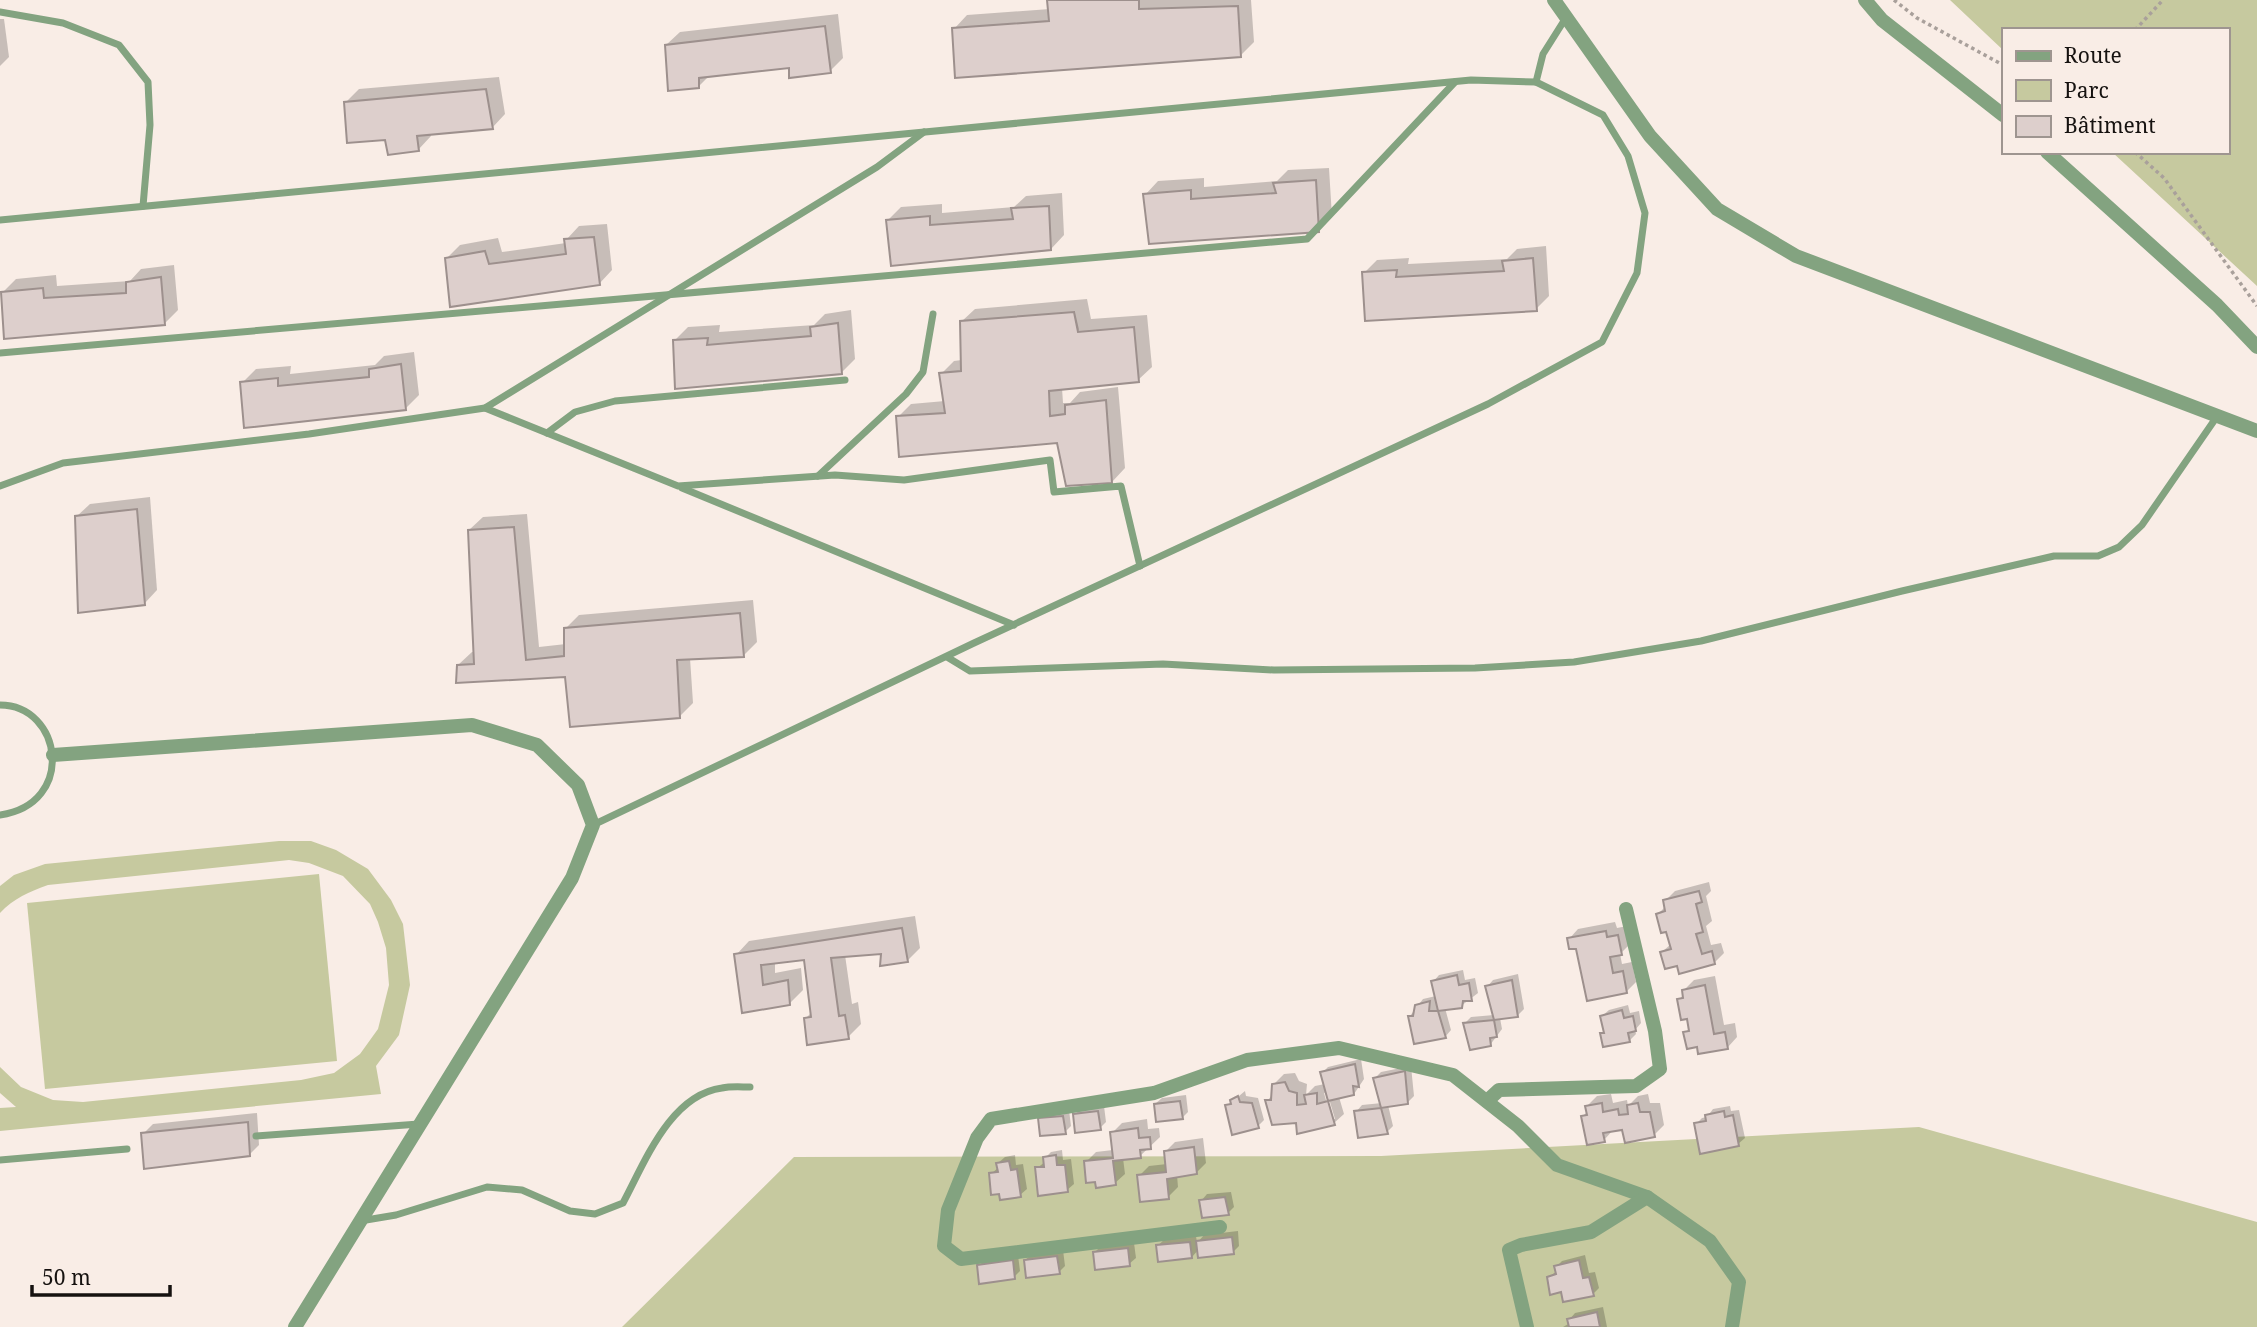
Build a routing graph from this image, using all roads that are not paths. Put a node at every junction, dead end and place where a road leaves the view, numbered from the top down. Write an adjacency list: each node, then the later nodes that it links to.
1 (1554, 0): 4 (street)
2 (1865, 0): 7 (street)
3 (0, 12): 10 (lane)
4 (1567, 16): 6 (lane); 18 (street)
5 (1456, 82): 6 (lane); 8 (lane); 12 (lane)
6 (1536, 82): 24 (lane)
7 (2002, 113)
8 (924, 132): 10 (lane); 12 (lane)
9 (2049, 154): 14 (street)
10 (143, 206): 11 (lane)
11 (0, 220)
12 (674, 293): 15 (lane); 17 (lane)
13 (933, 314): 21 (lane)
14 (2257, 347)
15 (0, 352)
16 (845, 380): 20 (lane)
17 (485, 408): 20 (lane); 22 (lane)
18 (2218, 415): 19 (street); 26 (lane)
19 (2257, 431)
20 (547, 433): 23 (lane)
21 (818, 477): 23 (lane); 24 (lane)
22 (0, 486)
23 (678, 486): 25 (lane)
24 (1140, 566): 25 (lane)
25 (1014, 625): 26 (lane)
26 (947, 657): 30 (lane)
27 (0, 705): 28 (lane)
28 (53, 755): 29 (lane); 30 (street)
29 (0, 816)
30 (593, 825): 34 (street)
31 (1626, 909): 33 (street)
32 (750, 1087): 39 (lane)
33 (1487, 1101): 38 (street); 40 (street)
34 (420, 1124): 35 (lane); 39 (street)
35 (256, 1136)
36 (127, 1149): 37 (lane)
37 (0, 1160)
38 (1647, 1197): 42 (street); 43 (street)
39 (360, 1222): 41 (street)
40 (1220, 1227)
41 (295, 1327)
42 (1527, 1327)
43 (1732, 1327)

